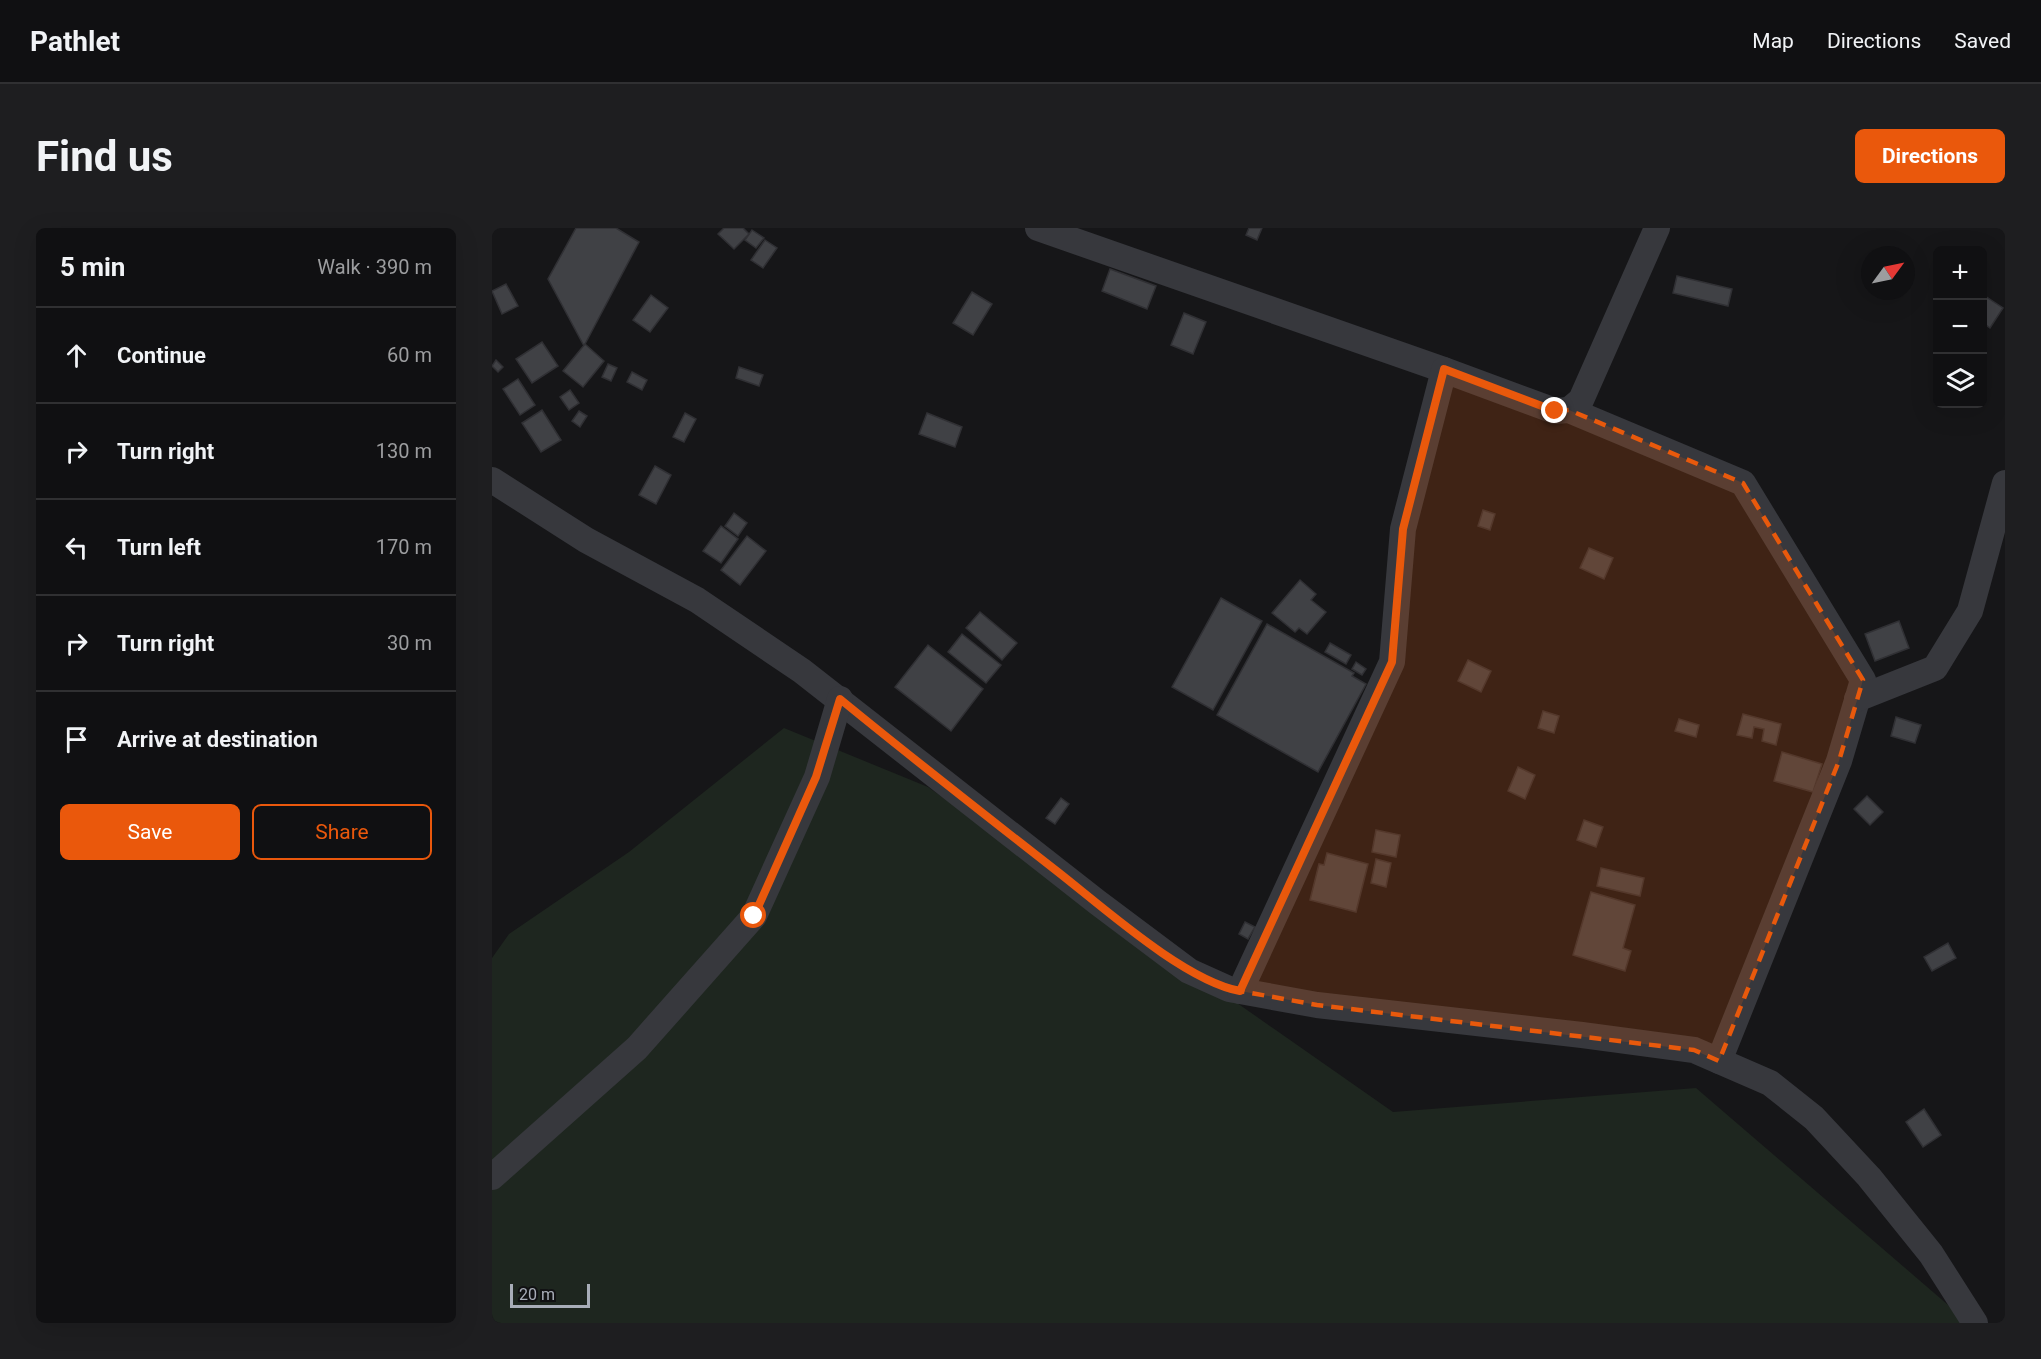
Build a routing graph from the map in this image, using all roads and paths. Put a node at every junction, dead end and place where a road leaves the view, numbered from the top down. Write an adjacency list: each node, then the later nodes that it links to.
1 (1038, 228): 3 (street)
2 (1657, 228): 4 (street)
3 (1444, 369): 4 (street); 9 (street)
4 (1569, 410): 8 (street)
5 (492, 480): 7 (street)
6 (2005, 483): 8 (street)
7 (840, 699): 9 (street); 11 (street)
8 (1857, 699): 10 (street)
9 (1240, 991): 10 (street)
10 (1719, 1061): 12 (street)
11 (492, 1177)
12 (1975, 1323)

